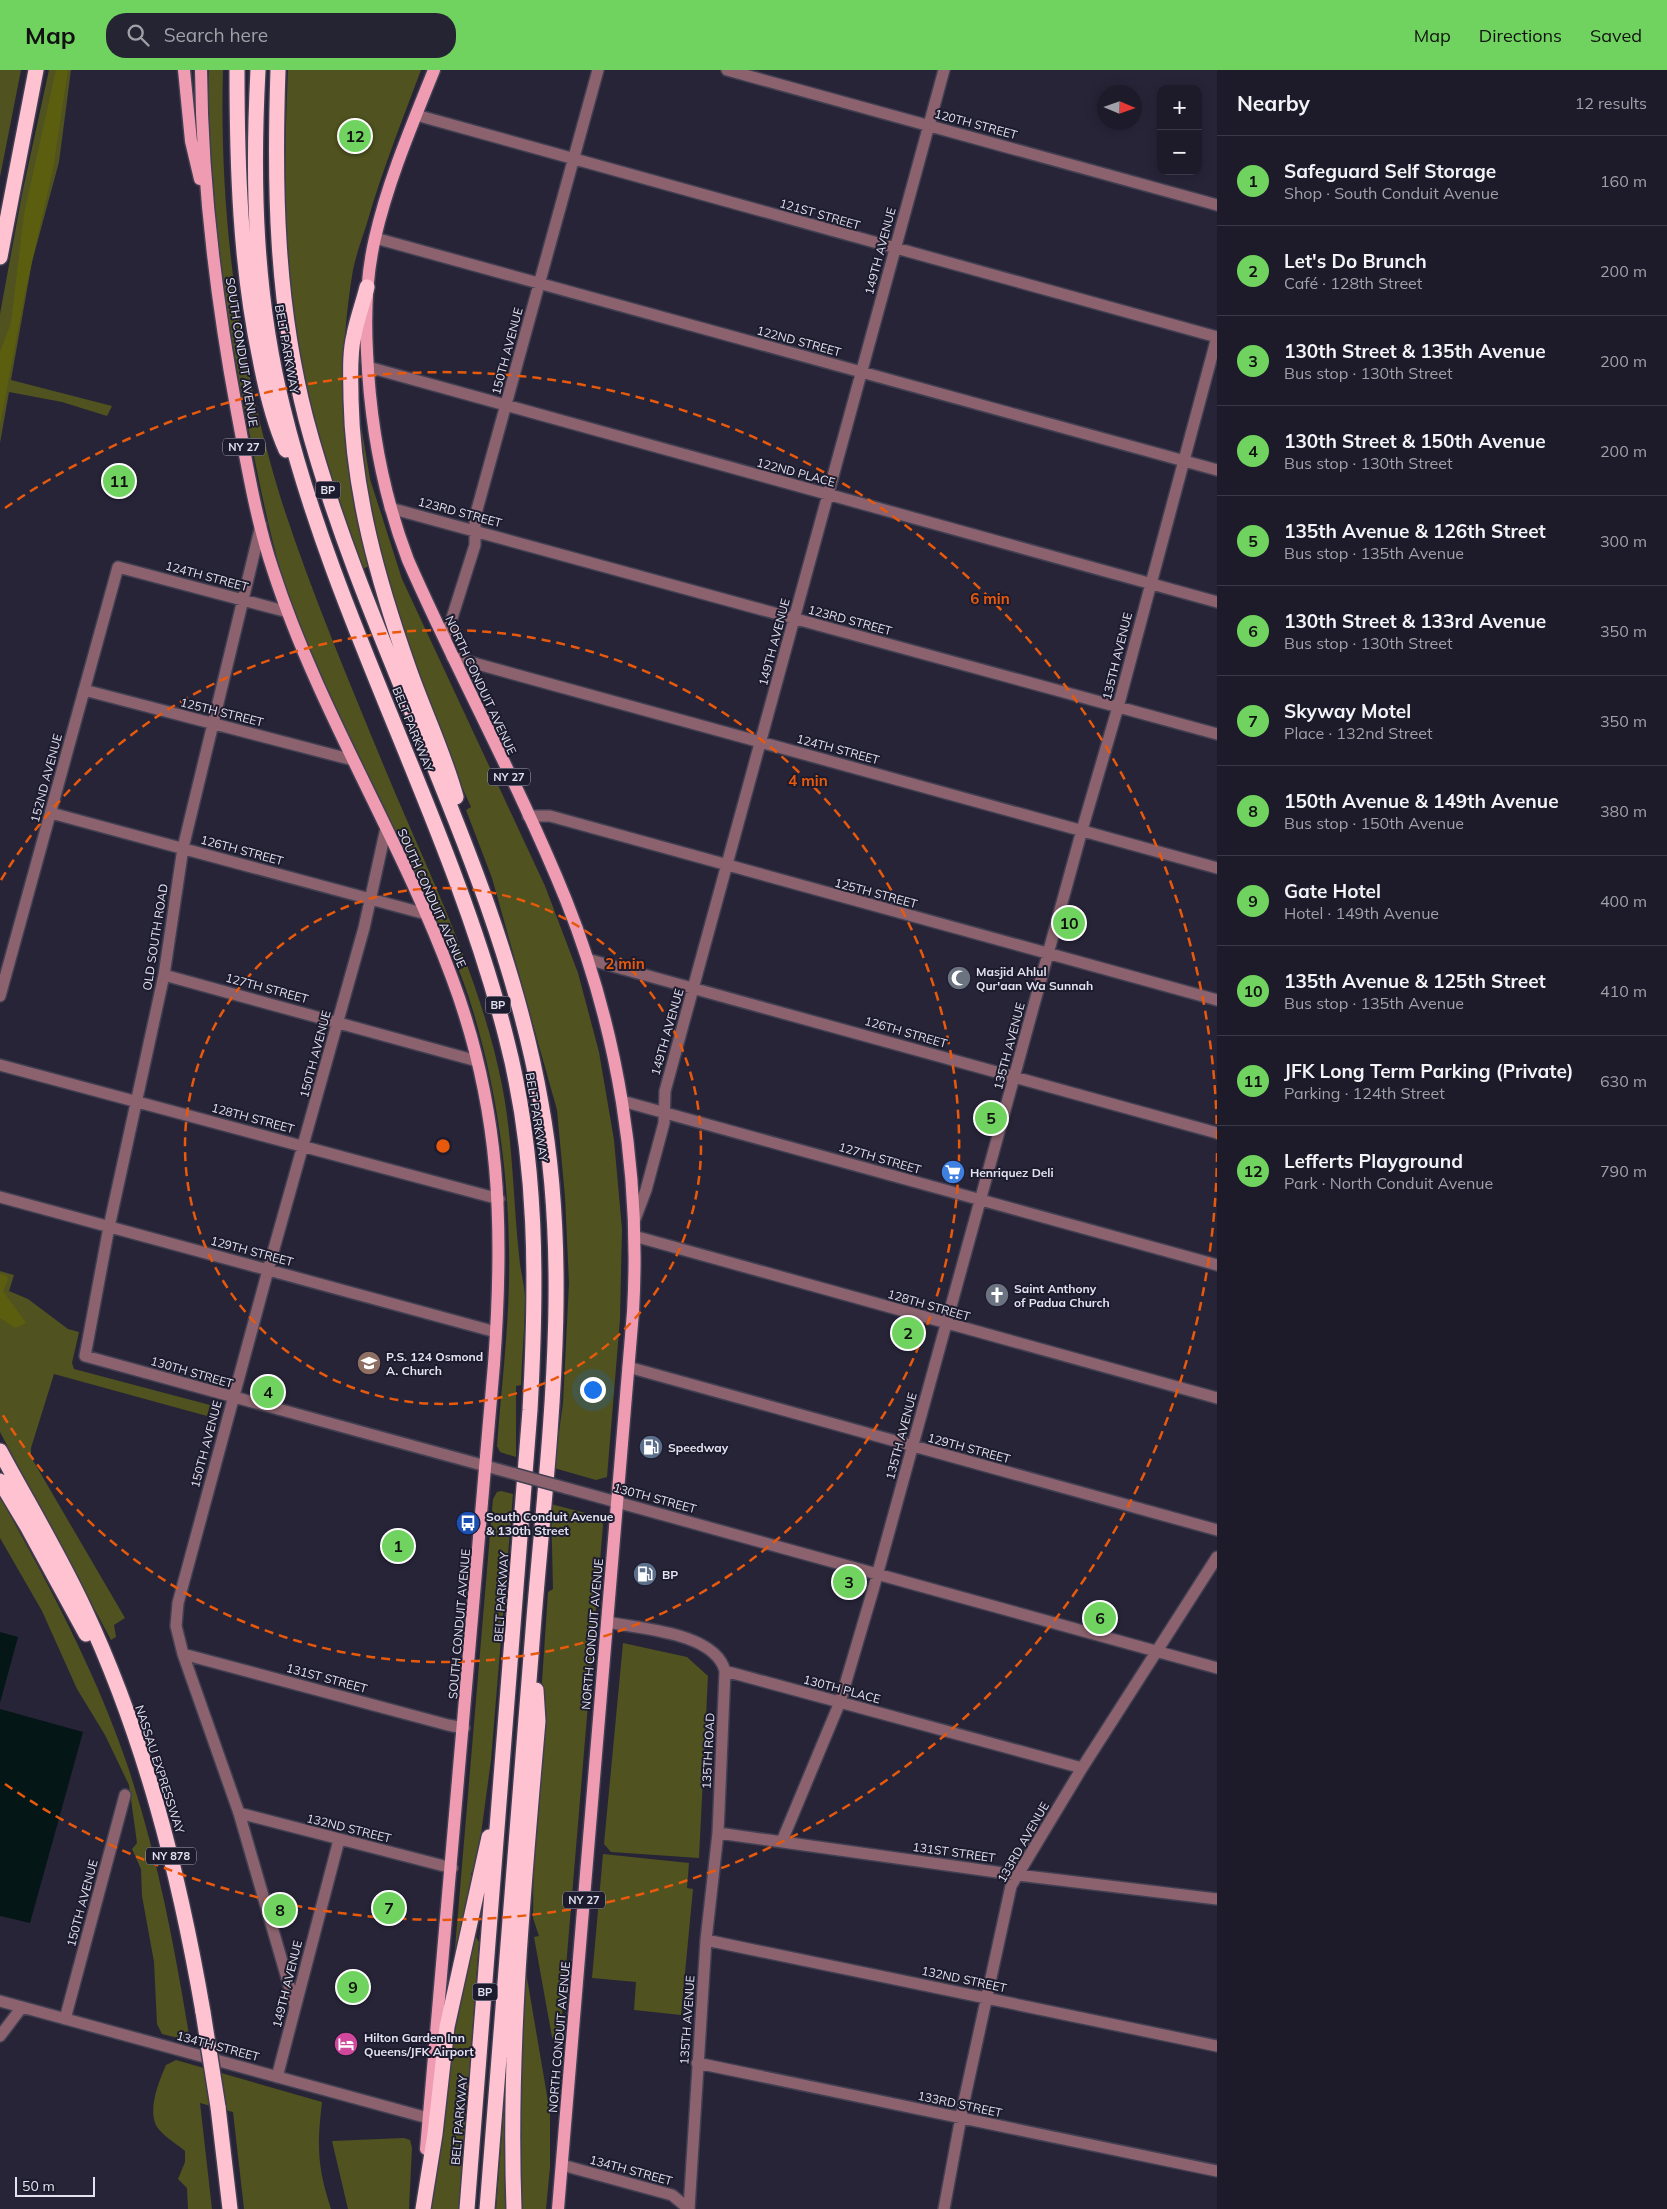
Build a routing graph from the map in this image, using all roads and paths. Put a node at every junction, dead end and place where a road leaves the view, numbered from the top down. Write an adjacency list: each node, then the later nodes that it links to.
1 (36, 70): 18 (highway)
2 (184, 70): 15 (main road)
3 (201, 70): 15 (main road, SOUTH CONDUIT AVENUE / NY 27)
4 (237, 70): 28 (highway)
5 (258, 70): 28 (highway, BELT PARKWAY / BP)
6 (278, 70): 53 (highway, BELT PARKWAY / BP)
7 (434, 70): 11 (main road, NORTH CONDUIT AVENUE / NY 27)
8 (598, 70): 13 (street, 150TH AVENUE)
9 (727, 70): 12 (street, 120TH STREET)
10 (944, 70): 12 (street, 149TH AVENUE)
11 (416, 115): 13 (street, 121ST STREET); 16 (main road, NORTH CONDUIT AVENUE / NY 27)
12 (929, 126): 14 (street, 120TH STREET); 17 (street, 149TH AVENUE)
13 (573, 160): 17 (street, 121ST STREET); 19 (street, 150TH AVENUE)
14 (1217, 205)
15 (209, 222): 30 (main road, SOUTH CONDUIT AVENUE / NY 27)
16 (375, 238): 19 (street, 122ND STREET); 20 (main road, NORTH CONDUIT AVENUE / NY 27)
17 (895, 249): 21 (street, 121ST STREET); 23 (street, 149TH AVENUE)
18 (0, 257)
19 (540, 284): 23 (street, 122ND STREET); 24 (street, 150TH AVENUE)
20 (367, 287): 22 (main road, NORTH CONDUIT AVENUE / NY 27); 53 (highway)
21 (1217, 337): 25 (street, 135TH AVENUE)
22 (368, 367): 24 (street, 122ND PLACE); 29 (main road, NORTH CONDUIT AVENUE / NY 27)
23 (862, 372): 25 (street, 122ND STREET); 27 (street, 149TH AVENUE)
24 (506, 407): 27 (street, 122ND PLACE); 31 (street, 150TH AVENUE)
25 (1184, 460): 26 (street, 122ND STREET); 33 (street, 135TH AVENUE)
26 (1217, 470)
27 (828, 495): 33 (street, 122ND PLACE); 37 (street, 149TH AVENUE)
28 (311, 503): 103 (highway, BELT PARKWAY / BP)
29 (390, 508): 31 (street, 123RD STREET); 38 (main road, NORTH CONDUIT AVENUE / NY 27)
30 (261, 524): 34 (street, OLD SOUTH ROAD); 36 (main road, SOUTH CONDUIT AVENUE / NY 27)
31 (475, 530): 37 (street, 123RD STREET); 38 (street, 150TH AVENUE)
32 (118, 566): 34 (street, 124TH STREET); 40 (street, 152ND AVENUE)
33 (1149, 584): 35 (street, 122ND PLACE); 41 (street, 135TH AVENUE)
34 (242, 599): 36 (street, 124TH STREET); 42 (street, OLD SOUTH ROAD)
35 (1217, 602)
36 (288, 612): 45 (main road, SOUTH CONDUIT AVENUE / NY 27)
37 (794, 619): 41 (street, 123RD STREET); 44 (street, 149TH AVENUE)
38 (445, 640): 39 (main road, NORTH CONDUIT AVENUE / NY 27)
39 (452, 657): 44 (street, 124TH STREET); 47 (main road, NORTH CONDUIT AVENUE / NY 27)
40 (84, 690): 42 (street, 125TH STREET); 46 (street, 152ND AVENUE)
41 (1118, 708): 43 (street, 123RD STREET); 49 (street, 135TH AVENUE)
42 (214, 725): 45 (street, 125TH STREET); 50 (street, OLD SOUTH ROAD)
43 (1217, 734)
44 (761, 742): 49 (street, 124TH STREET); 51 (street, 149TH AVENUE)
45 (353, 760): 48 (main road, SOUTH CONDUIT AVENUE / NY 27)
46 (51, 813): 50 (street, 126TH STREET); 60 (street, 152ND AVENUE)
47 (528, 816): 51 (street, 125TH STREET); 57 (main road, NORTH CONDUIT AVENUE / NY 27)
48 (386, 828): 54 (street, 150TH AVENUE); 55 (main road, SOUTH CONDUIT AVENUE / NY 27)
49 (1082, 830): 52 (street, 124TH STREET); 56 (street, 135TH AVENUE)
50 (183, 848): 54 (street, 126TH STREET); 58 (street, OLD SOUTH ROAD)
51 (727, 866): 56 (street, 125TH STREET); 59 (street, 149TH AVENUE)
52 (1217, 868)
53 (481, 888): 94 (highway, BELT PARKWAY / BP)
54 (369, 899): 55 (street, 126TH STREET); 62 (street, 150TH AVENUE)
55 (426, 914): 63 (main road, SOUTH CONDUIT AVENUE / NY 27)
56 (1048, 954): 61 (street, 125TH STREET); 65 (street, 135TH AVENUE)
57 (587, 959): 59 (street, 126TH STREET); 67 (main road, NORTH CONDUIT AVENUE / NY 27)
58 (164, 975): 62 (street, 127TH STREET); 66 (street, OLD SOUTH ROAD)
59 (694, 987): 65 (street, 126TH STREET); 68 (street, 149TH AVENUE)
60 (0, 996)
61 (1217, 1000)
62 (338, 1022): 63 (street, 127TH STREET); 70 (street, 150TH AVENUE)
63 (477, 1060): 72 (main road, SOUTH CONDUIT AVENUE / NY 27)
64 (0, 1065): 66 (street, 128TH STREET)
65 (1014, 1077): 69 (street, 126TH STREET); 73 (street, 135TH AVENUE)
66 (138, 1101): 70 (street, 128TH STREET); 75 (street, OLD SOUTH ROAD)
67 (622, 1101): 68 (street, 127TH STREET); 74 (main road, NORTH CONDUIT AVENUE / NY 27)
68 (664, 1112): 73 (street, 127TH STREET); 74 (street, 149TH AVENUE)
69 (1217, 1133)
70 (304, 1146): 72 (street, 128TH STREET); 78 (street, 150TH AVENUE)
71 (0, 1197): 75 (street, 129TH STREET)
72 (499, 1199): 80 (main road, SOUTH CONDUIT AVENUE / NY 27)
73 (980, 1200): 77 (street, 127TH STREET); 79 (street, 135TH AVENUE)
74 (634, 1220): 76 (main road, NORTH CONDUIT AVENUE / NY 27)
75 (109, 1226): 78 (street, 129TH STREET); 81 (street, OLD SOUTH ROAD)
76 (634, 1236): 79 (street, 128TH STREET); 82 (main road, NORTH CONDUIT AVENUE / NY 27)
77 (1217, 1265)
78 (268, 1270): 80 (street, 129TH STREET); 83 (street, 150TH AVENUE)
79 (946, 1324): 84 (street, 128TH STREET); 85 (street, 135TH AVENUE)
80 (496, 1332): 87 (main road, SOUTH CONDUIT AVENUE / NY 27)
81 (85, 1356): 83 (street, 130TH STREET)
82 (628, 1366): 85 (street, 129TH STREET); 89 (main road, NORTH CONDUIT AVENUE / NY 27)
83 (233, 1398): 87 (street, 130TH STREET); 96 (street, 150TH AVENUE)
84 (1217, 1398)
85 (912, 1447): 90 (street, 129TH STREET); 92 (street, 135TH AVENUE)
86 (0, 1451): 100 (highway, NASSAU EXPRESSWAY / NY 878)
87 (485, 1466): 89 (street, 130TH STREET, bridge); 101 (main road, SOUTH CONDUIT AVENUE / NY 27)
88 (0, 1481): 100 (highway)
89 (617, 1502): 92 (street, 130TH STREET); 93 (main road, NORTH CONDUIT AVENUE / NY 27)
90 (1217, 1530)
91 (1217, 1557): 95 (street, 133RD AVENUE)
92 (877, 1574): 95 (street, 130TH STREET); 99 (street, 135TH AVENUE)
93 (607, 1622): 98 (street); 125 (main road, NORTH CONDUIT AVENUE / NY 27)
94 (533, 1631): 131 (highway, BELT PARKWAY / BP); 132 (highway)
95 (1158, 1652): 97 (street, 130TH STREET); 102 (street, 133RD AVENUE)
96 (183, 1654): 101 (street, 131ST STREET); 105 (street, 150TH AVENUE)
97 (1217, 1668)
98 (725, 1671): 99 (street, 130TH PLACE); 106 (street, 135TH ROAD)
99 (840, 1702): 102 (street, 130TH PLACE); 108 (street, 135TH AVENUE)
100 (124, 1704): 124 (highway, NASSAU EXPRESSWAY / NY 878, bridge)
101 (464, 1728): 109 (main road, SOUTH CONDUIT AVENUE / NY 27)
102 (1082, 1768): 110 (street, 133RD AVENUE)
103 (502, 1774): 129 (highway); 130 (highway, BELT PARKWAY / BP)
104 (125, 1794): 117 (street, 150TH AVENUE)
105 (239, 1813): 107 (street, 132ND STREET); 115 (street, 150TH AVENUE)
106 (718, 1833): 108 (street, 131ST STREET); 112 (street, 135TH AVENUE)
107 (338, 1840): 109 (street, 132ND STREET); 115 (street, 149TH AVENUE)
108 (782, 1841): 110 (street, 131ST STREET)
109 (452, 1868): 122 (main road, SOUTH CONDUIT AVENUE / NY 27)
110 (1018, 1875): 111 (street, 131ST STREET); 113 (street, 133RD AVENUE)
111 (1217, 1900)
112 (706, 1940): 113 (street, 132ND STREET); 120 (street, 135TH AVENUE)
113 (986, 1998): 119 (street, 132ND STREET); 123 (street, 133RD AVENUE)
114 (0, 2001): 116 (street, 134TH STREET)
115 (295, 2006): 121 (street, 149TH AVENUE)
116 (22, 2007): 117 (street, 134TH STREET); 118 (street)
117 (65, 2019): 121 (street, 134TH STREET)
118 (0, 2036)
119 (1217, 2046)
120 (697, 2063): 123 (street, 133RD STREET); 134 (street, 135TH AVENUE)
121 (277, 2077): 122 (street, 134TH STREET)
122 (428, 2118): 129 (main road, SOUTH CONDUIT AVENUE / NY 27)
123 (961, 2118): 126 (street, 133RD STREET); 135 (street, 133RD AVENUE)
124 (223, 2147): 127 (highway); 128 (highway, NASSAU EXPRESSWAY / NY 878)
125 (562, 2165): 133 (main road, NORTH CONDUIT AVENUE / NY 27); 134 (street, 134TH STREET)
126 (1217, 2171)
127 (224, 2209)
128 (230, 2209)
129 (423, 2209)
130 (467, 2209)
131 (487, 2209)
132 (514, 2209)
133 (558, 2209)
134 (689, 2209)
135 (944, 2209)

